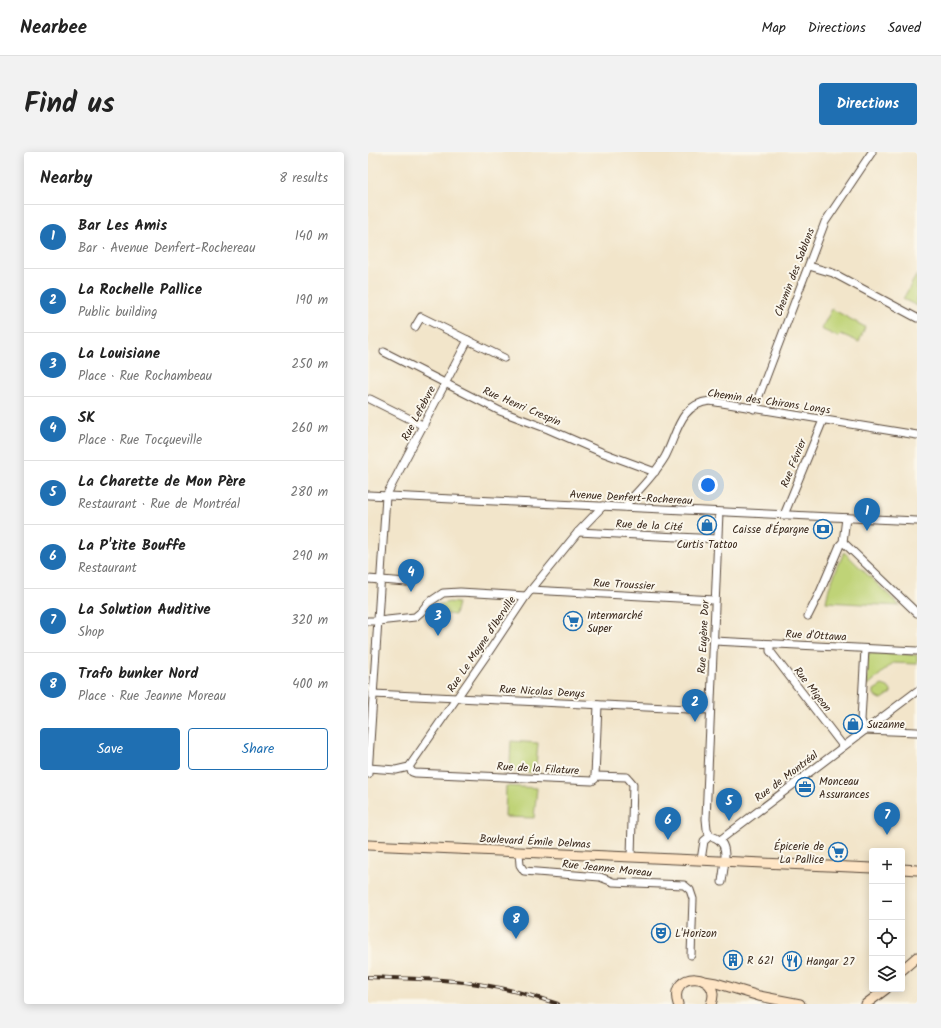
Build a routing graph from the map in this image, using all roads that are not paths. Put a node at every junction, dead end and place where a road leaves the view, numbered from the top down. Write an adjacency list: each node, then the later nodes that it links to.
1 (872, 152): 2 (street, Chemin des Sablons)
2 (809, 266): 3 (street); 10 (street, Chemin des Sablons)
3 (917, 318)
4 (415, 327): 5 (street)
5 (468, 340): 7 (street); 8 (street, Rue Lefebvre)
6 (384, 352): 8 (street, Rue Henri Crespin)
7 (504, 358)
8 (446, 384): 12 (street, Rue Lefebvre); 14 (street, Rue Henri Crespin)
9 (370, 399): 12 (street)
10 (754, 409): 11 (street, Chemin des Chirons Longs); 14 (street, Chemin des Chirons Longs)
11 (823, 420): 13 (street, Chemin des Chirons Longs); 20 (street, Rue Février)
12 (424, 426): 16 (street, Rue Lefebvre)
13 (917, 435)
14 (655, 472): 18 (street, Chemin des Chirons Longs)
15 (368, 495): 16 (street, Avenue Denfert-Rochereau)
16 (386, 496): 17 (street, Avenue Denfert-Rochereau); 27 (street)
17 (603, 506): 18 (street, Avenue Denfert-Rochereau); 23 (street, Rue Le Moyne d'Iberville)
18 (627, 507): 19 (street, Avenue Denfert-Rochereau)
19 (719, 512): 20 (street, Avenue Denfert-Rochereau); 24 (street, Rue Eugène Dor)
20 (784, 515): 21 (street, Avenue Denfert-Rochereau)
21 (846, 518): 22 (street, Avenue Denfert-Rochereau); 25 (street)
22 (917, 521)
23 (578, 532): 24 (street, Rue de la Cité); 29 (street, Rue Le Moyne d'Iberville)
24 (718, 539): 30 (street, Rue Eugène Dor)
25 (843, 542): 31 (street); 32 (street)
26 (368, 579): 27 (street)
27 (381, 580): 28 (street); 34 (street)
28 (407, 582)
29 (529, 593): 30 (street, Rue Troussier); 34 (street, Rue Troussier); 41 (street, Rue Le Moyne d'Iberville)
30 (715, 600): 35 (street, Rue Eugène Dor)
31 (917, 613)
32 (808, 616)
33 (368, 620): 34 (street, Rue Troussier)
34 (378, 621): 40 (street)
35 (714, 641): 36 (street, Rue d'Ottawa); 43 (street, Rue Eugène Dor)
36 (770, 644): 37 (street, Rue d'Ottawa); 46 (street, Rue Migeon)
37 (865, 649): 38 (street, Rue d'Ottawa); 44 (street)
38 (917, 651)
39 (917, 691): 44 (street, Rue de Montréal)
40 (373, 694): 41 (street, Rue Nicolas Denys); 48 (street)
41 (457, 698): 42 (street, Rue Nicolas Denys); 47 (street, Rue Le Moyne d'Iberville)
42 (598, 705): 43 (street, Rue Nicolas Denys); 50 (street, Rue de la Filature)
43 (710, 710): 51 (street, Rue Eugène Dor)
44 (866, 730): 45 (street); 46 (street, Rue de Montréal)
45 (917, 732)
46 (843, 746): 52 (street, Rue de Montréal)
47 (409, 767): 48 (street); 50 (street, Rue de la Filature)
48 (368, 768): 49 (street)
49 (368, 774)
50 (595, 776): 55 (street)
51 (710, 836): 52 (street); 56 (street)
52 (720, 840): 57 (street)
53 (368, 845): 54 (main road, Boulevard Émile Delmas)
54 (519, 852): 55 (main road, Boulevard Émile Delmas); 62 (street, Rue Jeanne Moreau)
55 (631, 857): 56 (main road, Boulevard Émile Delmas)
56 (701, 860): 57 (main road, Boulevard Émile Delmas)
57 (724, 861): 58 (main road, Boulevard Émile Delmas); 61 (street)
58 (869, 868)
59 (905, 869): 60 (main road)
60 (917, 870)
61 (722, 882)
62 (691, 955)
63 (917, 957): 64 (main road)
64 (905, 967)
65 (704, 981): 68 (main road); 69 (main road); 70 (main road)
66 (882, 992): 71 (main road)
67 (884, 992): 72 (main road)
68 (678, 1004)
69 (711, 1004)
70 (800, 1004)
71 (866, 1004)
72 (878, 1004)

